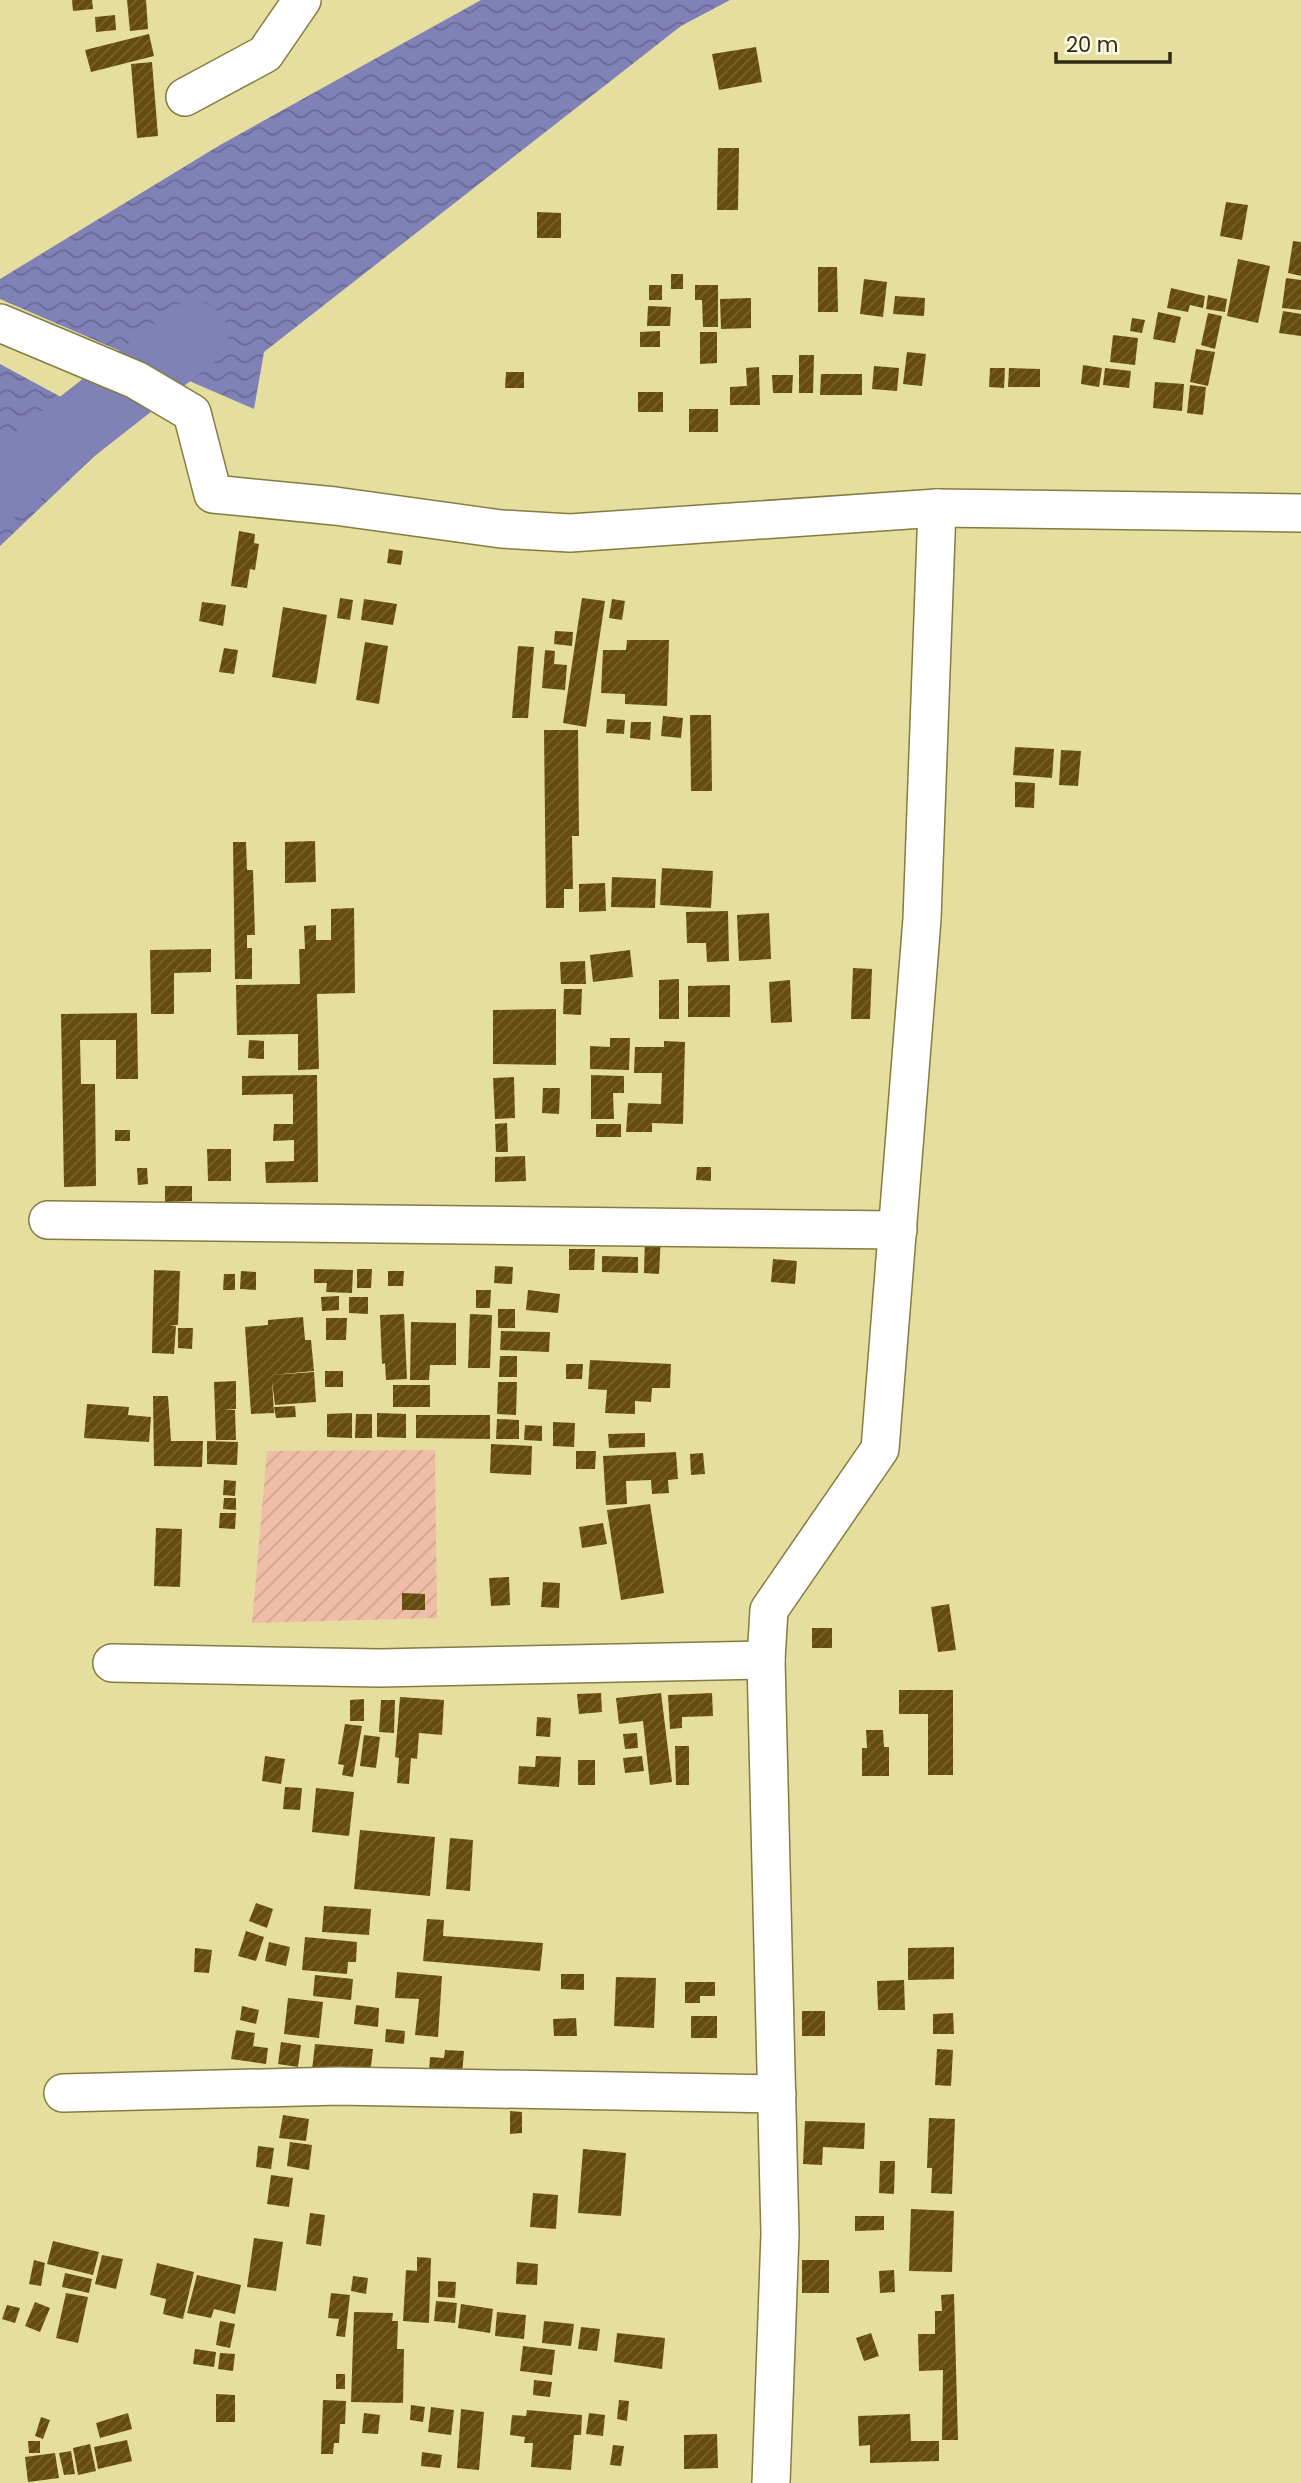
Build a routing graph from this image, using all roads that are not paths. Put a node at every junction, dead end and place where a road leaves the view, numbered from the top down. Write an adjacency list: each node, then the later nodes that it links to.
1 (302, 0): 2 (street)
2 (185, 97)
3 (0, 323): 4 (street)
4 (937, 508): 5 (street); 7 (street)
5 (1301, 513)
6 (48, 1220): 7 (street)
7 (898, 1230): 8 (street)
8 (766, 1660): 9 (street); 11 (street)
9 (112, 1663)
10 (63, 2093): 11 (street)
11 (777, 2094): 12 (street)
12 (771, 2483)

